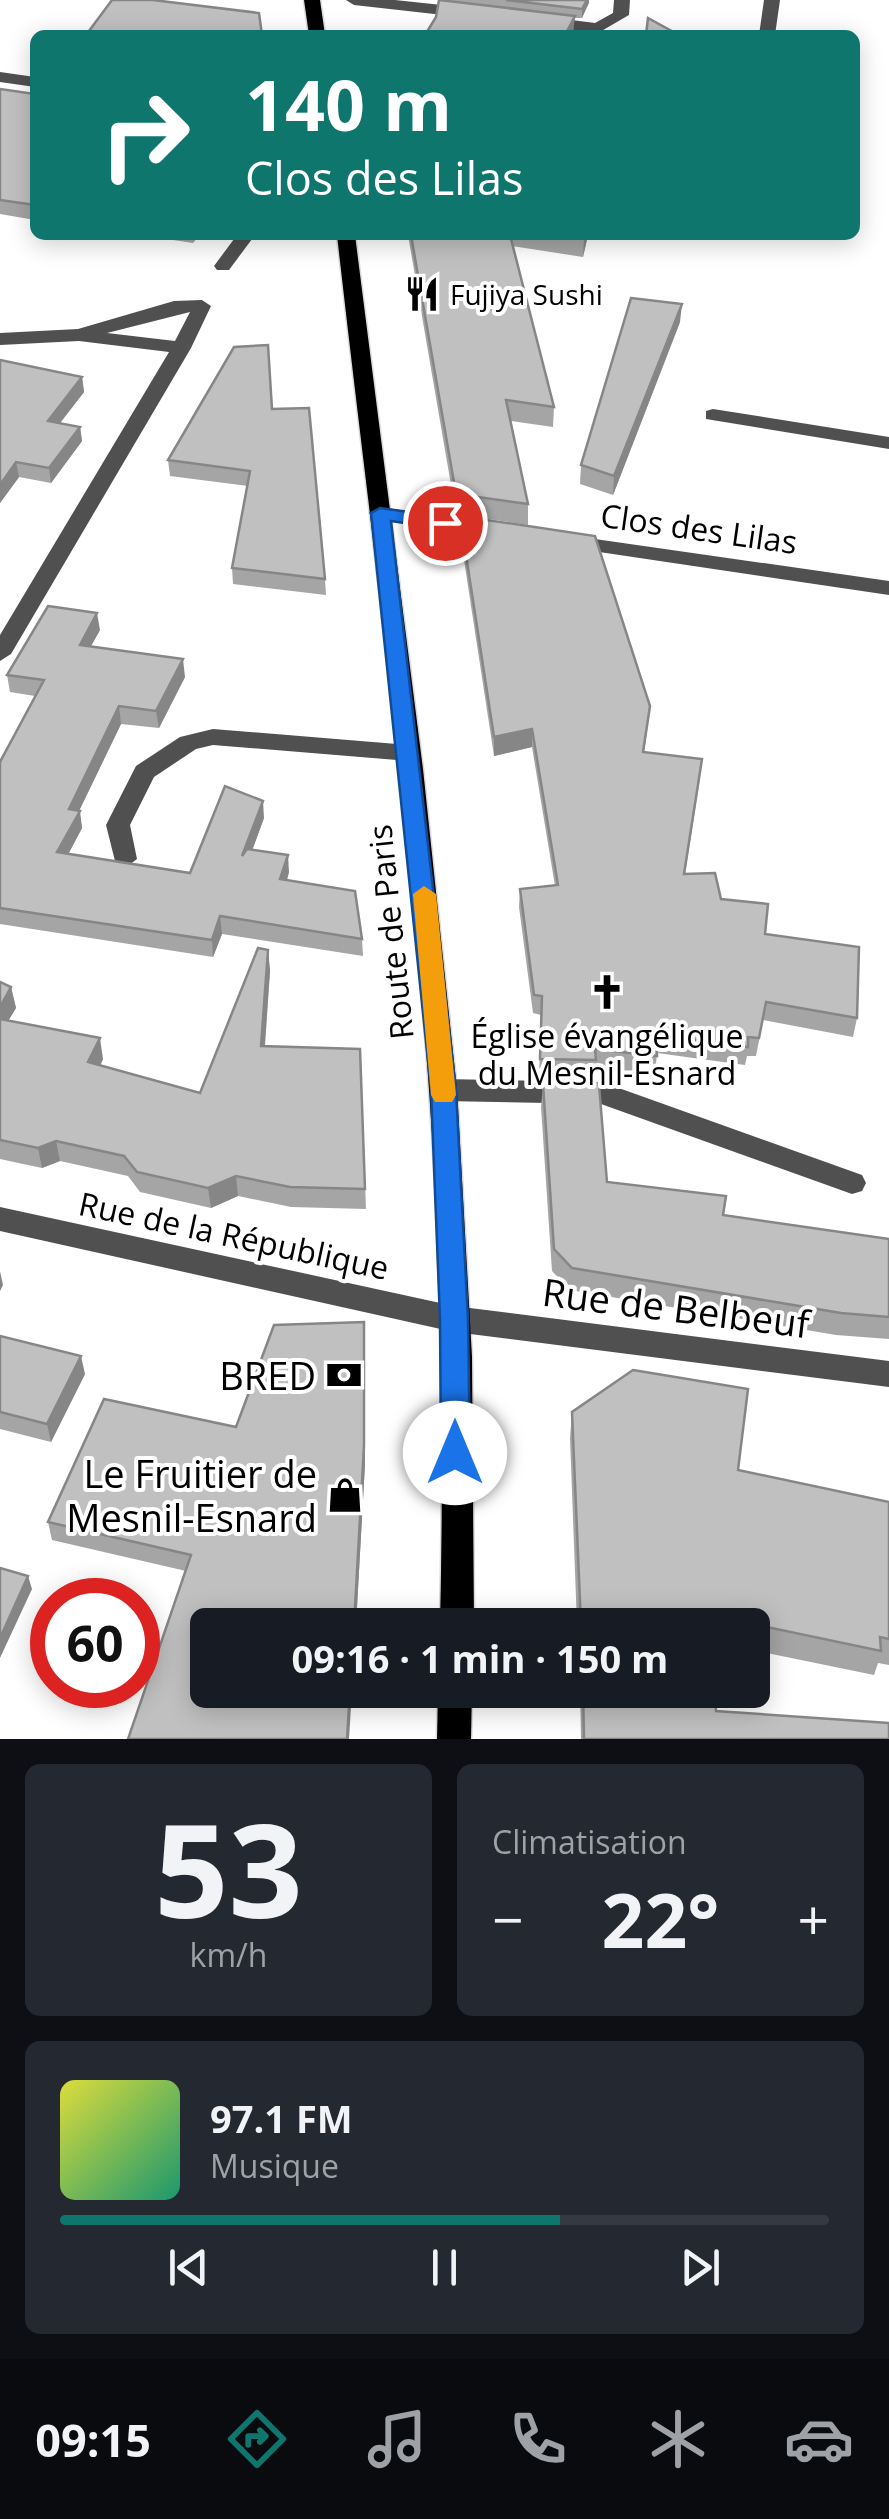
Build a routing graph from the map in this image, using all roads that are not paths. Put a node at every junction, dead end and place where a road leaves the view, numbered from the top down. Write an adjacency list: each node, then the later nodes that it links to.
1 (312, 0): 7 (main road)
2 (354, 0): 5 (street)
3 (622, 0): 6 (street)
4 (772, 0): 8 (street)
5 (488, 15)
6 (524, 20)
7 (316, 30)
8 (768, 30)
9 (0, 78): 10 (street)
10 (30, 81)
11 (242, 240): 13 (street)
12 (347, 240): 19 (main road, Route de Paris)
13 (224, 266)
14 (79, 335): 15 (street); 16 (street); 16 (street)
15 (0, 340)
16 (182, 348): 21 (street)
17 (712, 415): 18 (street)
18 (889, 443)
19 (380, 513): 20 (street, Clos des Lilas); 22 (main road, Route de Paris)
20 (889, 588)
21 (0, 654)
22 (409, 753): 23 (street); 24 (main road, Route de Paris)
23 (125, 859)
24 (443, 1090): 25 (street); 27 (main road, Route de Paris)
25 (852, 1183)
26 (0, 1220): 27 (street, Rue de la République)
27 (454, 1319): 28 (street, Rue de Belbeuf); 29 (main road, Route de Paris)
28 (889, 1374)
29 (456, 1608)
30 (455, 1708): 31 (main road)
31 (454, 1739)

